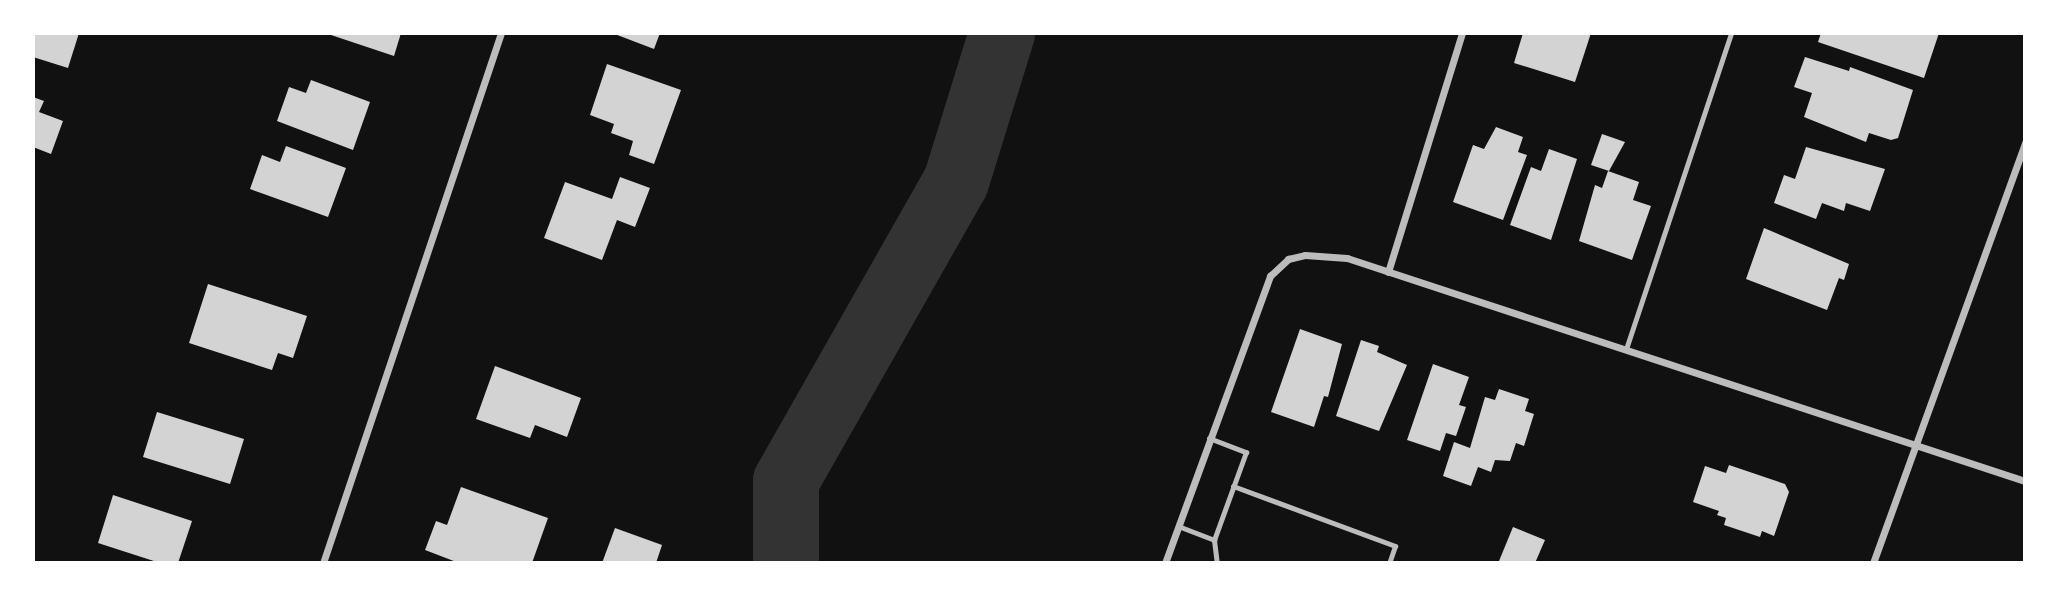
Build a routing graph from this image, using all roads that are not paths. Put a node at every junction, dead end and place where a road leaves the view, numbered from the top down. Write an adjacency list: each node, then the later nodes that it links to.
1 (501, 33): 13 (street)
2 (1462, 33): 5 (street)
3 (1731, 33): 6 (lane)
4 (2025, 142): 8 (street)
5 (1388, 272): 6 (street); 7 (street)
6 (1626, 349): 8 (street)
7 (1209, 438): 10 (lane); 11 (street)
8 (1916, 443): 9 (street); 17 (street)
9 (2025, 481)
10 (1233, 486): 12 (lane); 16 (lane)
11 (1177, 526): 12 (lane); 14 (street)
12 (1214, 540): 15 (lane)
13 (323, 563)
14 (1165, 563)
15 (1217, 563)
16 (1389, 563)
17 (1873, 563)

